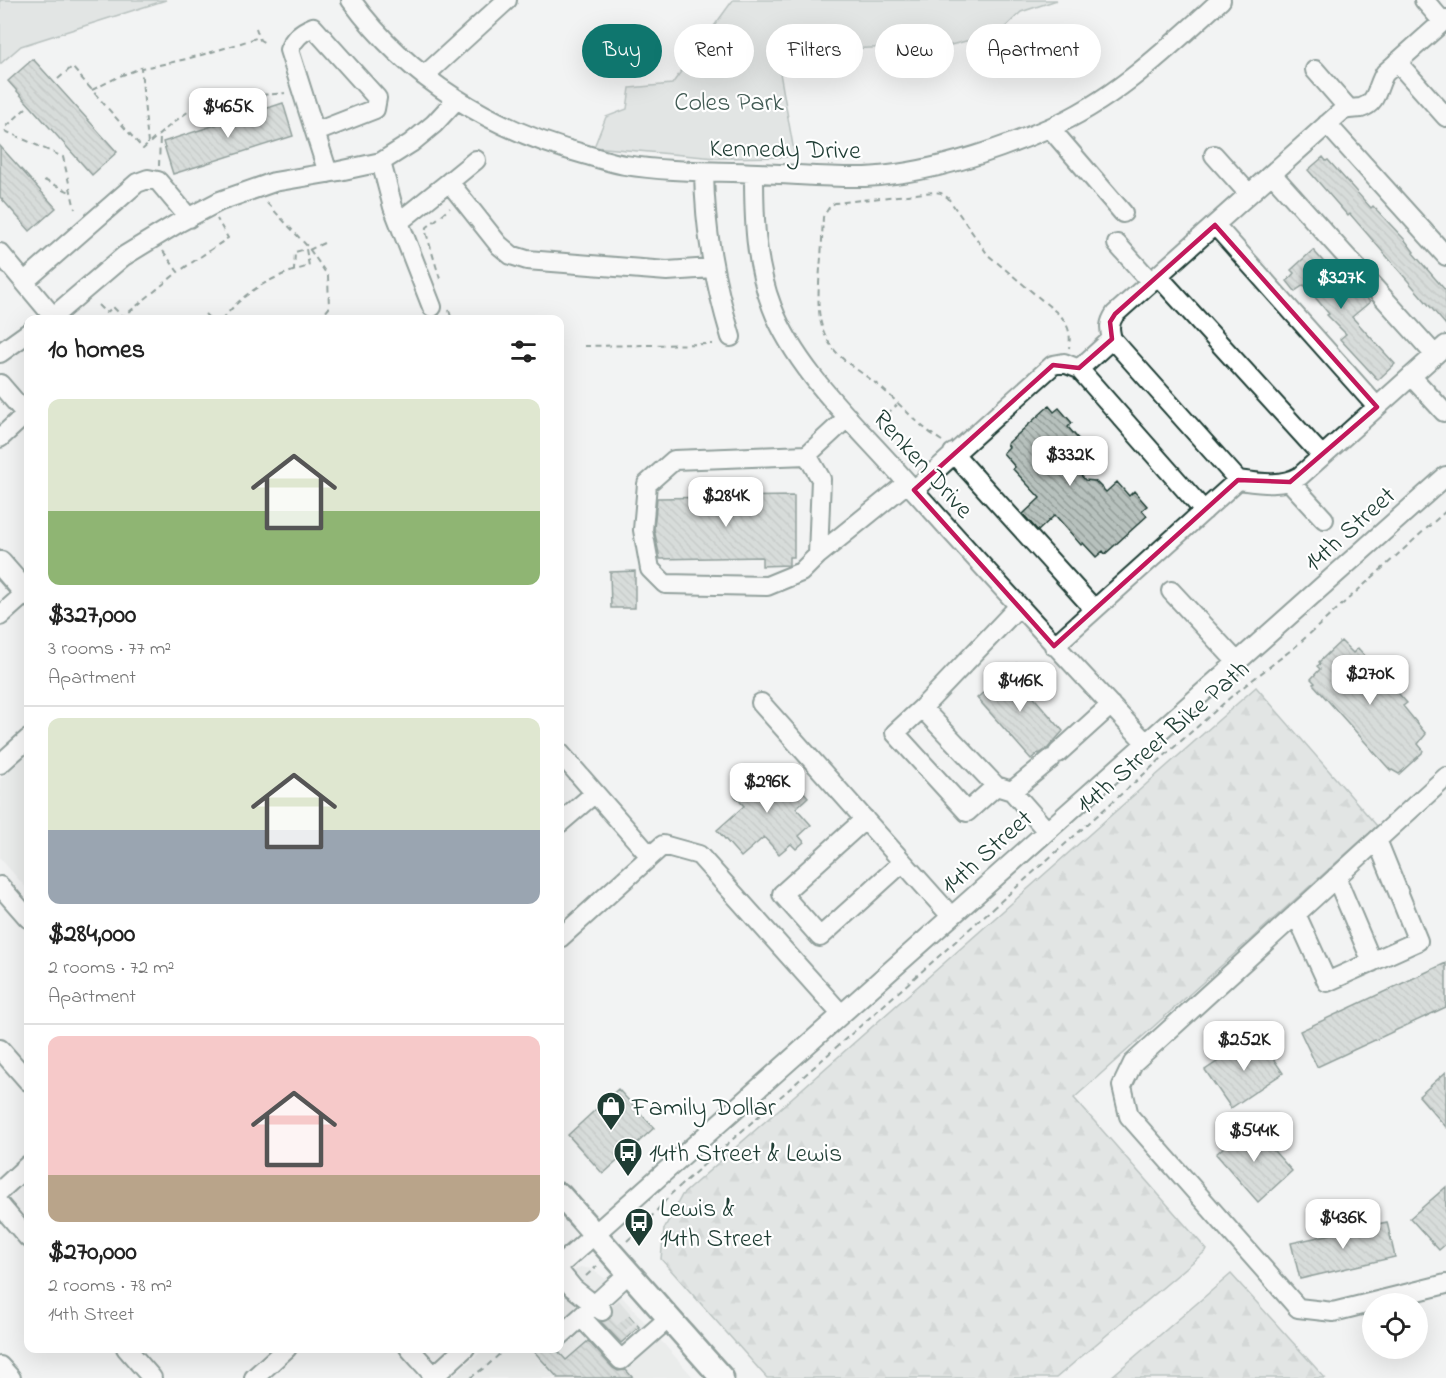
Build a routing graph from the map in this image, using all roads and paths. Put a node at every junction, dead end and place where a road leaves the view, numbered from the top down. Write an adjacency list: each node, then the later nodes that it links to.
1 (351, 0): 12 (street, Kennedy Drive)
2 (507, 0): 12 (street)
3 (1221, 0): 21 (street, Kennedy Drive)
4 (1424, 0): 5 (street)
5 (1444, 20): 9 (street)
6 (256, 28): 7 (path)
7 (259, 37): 8 (path); 10 (path)
8 (267, 44)
9 (1397, 62): 18 (street); 19 (street)
10 (141, 68): 14 (path); 24 (path)
11 (1315, 70): 18 (street)
12 (424, 76): 16 (street, Kennedy Drive)
13 (58, 79): 14 (path)
14 (92, 90): 24 (path)
15 (285, 93): 23 (path)
16 (456, 100): 27 (street); 29 (street, Kennedy Drive)
17 (26, 108): 36 (path)
18 (1348, 108): 20 (street)
19 (1446, 117)
20 (1328, 124): 31 (street); 51 (street)
21 (1050, 128): 30 (street, Kennedy Drive); 41 (street)
22 (316, 132): 22 (street); 28 (street)
23 (160, 134): 24 (path); 33 (path)
24 (148, 145)
25 (1214, 155): 38 (street)
26 (476, 160): 34 (street)
27 (381, 162): 28 (street); 44 (street)
28 (328, 172): 43 (street)
29 (704, 172): 30 (street, Kennedy Drive); 52 (street)
30 (754, 173): 80 (street, Renken Drive)
31 (1272, 174): 38 (street); 70 (street)
32 (44, 180): 36 (path)
33 (155, 180): 43 (street); 56 (street)
34 (448, 182): 44 (street); 52 (street)
35 (916, 185): 37 (path)
36 (72, 193): 40 (path)
37 (918, 194): 72 (path); 75 (path)
38 (1249, 194): 45 (street)
39 (263, 198): 49 (path)
40 (75, 209)
41 (1123, 213)
42 (216, 217): 54 (path)
43 (189, 218): 60 (street)
44 (399, 222): 58 (street)
45 (1215, 225): 55 (street); 76 (street)
46 (326, 242): 49 (path)
47 (1118, 244): 55 (street)
48 (161, 247): 54 (path)
49 (308, 250): 53 (path); 53 (path); 64 (path)
50 (0, 254): 56 (street)
51 (1446, 256)
52 (712, 268): 66 (street)
53 (294, 270): 63 (path)
54 (178, 272): 62 (path)
55 (1154, 279): 67 (street); 85 (street)
56 (25, 281): 59 (street)
57 (98, 304): 61 (path)
58 (432, 307)
59 (51, 315)
60 (56, 315)
61 (121, 315)
62 (125, 315)
63 (227, 315)
64 (324, 315)
65 (24, 336): 71 (street)
66 (731, 337)
67 (1112, 339): 72 (street); 87 (street)
68 (713, 344): 69 (path)
69 (584, 346)
70 (1441, 350): 73 (street)
71 (0, 353)
72 (1074, 361): 83 (street); 90 (street)
73 (1412, 376): 76 (street); 78 (street)
74 (0, 384): 77 (street)
75 (898, 405): 81 (path); 83 (path)
76 (1377, 407): 85 (street)
77 (24, 412)
78 (1444, 412)
79 (24, 416): 82 (street)
80 (848, 417): 84 (street); 89 (street, Renken Drive)
81 (879, 421)
82 (0, 438)
83 (951, 447): 89 (street); 99 (street)
84 (807, 455): 93 (street); 93 (street)
85 (1322, 456): 88 (street)
86 (1446, 476): 102 (street, 14th Street)
87 (1238, 480): 88 (street); 90 (street)
88 (1290, 482): 92 (street)
89 (911, 486): 93 (street); 98 (street, Renken Drive)
90 (1204, 511): 99 (street)
91 (1446, 511): 133 (path, 14th Street Bike Path)
92 (1324, 519)
93 (818, 555)
94 (0, 563): 95 (main road)
95 (24, 589)
96 (1171, 591): 102 (street)
97 (24, 596): 100 (street)
98 (1019, 606): 101 (street, Renken Drive); 105 (street)
99 (1094, 609): 101 (street)
100 (0, 616)
101 (1054, 646): 104 (street, Renken Drive)
102 (1237, 662): 107 (street, 14th Street)
103 (761, 703): 113 (street)
104 (1111, 705): 107 (street, Renken Drive); 111 (street)
105 (922, 708): 111 (street); 111 (street)
106 (24, 743): 109 (street)
107 (1146, 743): 115 (street, 14th Street)
108 (564, 758): 112 (street)
109 (0, 764)
110 (1446, 777): 116 (street)
111 (1004, 789): 115 (street)
112 (595, 793): 114 (street); 117 (street)
113 (865, 819): 118 (street); 118 (street)
114 (564, 820)
115 (1047, 831): 123 (street, 14th Street)
116 (1377, 840): 119 (street); 125 (street)
117 (650, 856): 124 (street); 126 (street)
118 (903, 862): 123 (street)
119 (1336, 877): 122 (street); 125 (street)
120 (0, 886): 121 (street)
121 (24, 913)
122 (1296, 914): 125 (street); 139 (street)
123 (951, 916): 126 (street, 14th Street)
124 (564, 934)
125 (1372, 962)
126 (841, 1014): 135 (street, 14th Street)
127 (0, 1049): 128 (street)
128 (24, 1076)
129 (24, 1169): 130 (street)
130 (0, 1191)
131 (564, 1200): 135 (main road)
132 (0, 1205): 134 (street)
133 (638, 1231)
134 (24, 1233)
135 (594, 1234): 136 (street, 14th Street); 137 (main road)
136 (564, 1261)
137 (629, 1273): 140 (street); 141 (main road)
138 (564, 1277): 140 (street)
139 (1446, 1284)
140 (599, 1307): 141 (street); 142 (street)
141 (669, 1318): 154 (main road)
142 (564, 1333)
143 (130, 1353): 151 (street)
144 (277, 1353): 152 (street)
145 (413, 1353): 149 (street)
146 (459, 1353): 149 (street)
147 (501, 1353): 153 (path)
148 (0, 1366): 150 (street)
149 (433, 1377)
150 (10, 1378)
151 (152, 1378)
152 (254, 1378)
153 (470, 1378)
154 (722, 1378)

